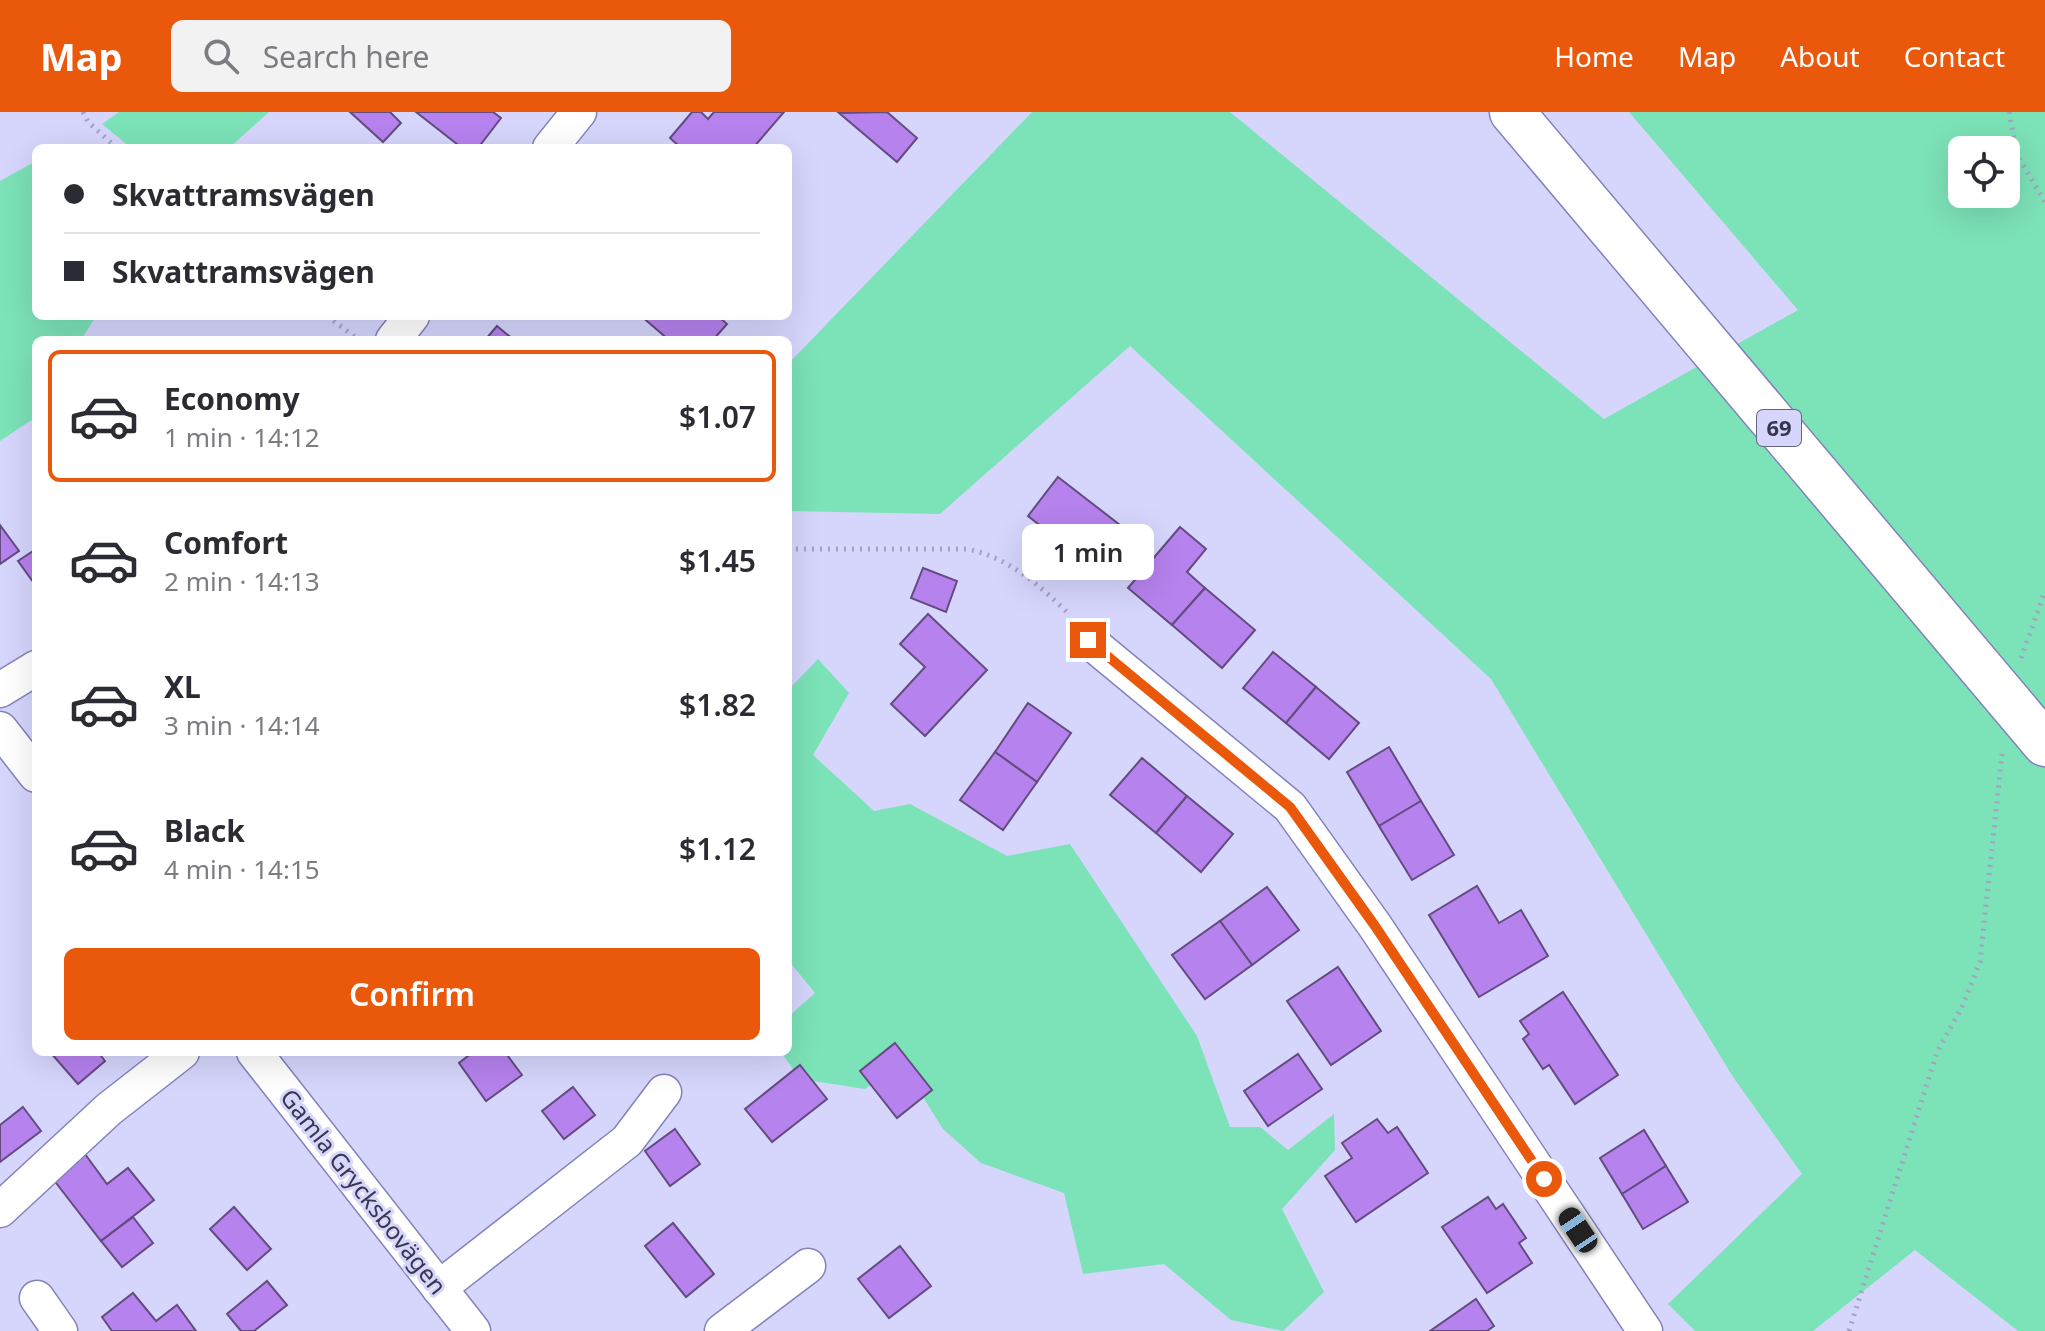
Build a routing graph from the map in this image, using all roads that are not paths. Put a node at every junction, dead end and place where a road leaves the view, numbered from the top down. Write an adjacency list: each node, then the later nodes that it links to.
1 (579, 112): 3 (street)
2 (1512, 112): 10 (main road, 69)
3 (553, 144)
4 (409, 320): 5 (street)
5 (396, 336)
6 (1088, 640): 22 (street)
7 (32, 670): 8 (street)
8 (0, 690)
9 (0, 729): 11 (street)
10 (2045, 744)
11 (32, 770)
12 (177, 1056): 15 (street)
13 (257, 1056): 17 (street, Gamla Grycksbovägen)
14 (664, 1092): 17 (street)
15 (0, 1210)
16 (808, 1266): 21 (street)
17 (439, 1288): 20 (street, Gamla Grycksbovägen)
18 (37, 1298): 19 (street)
19 (60, 1331)
20 (473, 1331)
21 (722, 1331)
22 (1645, 1331)

